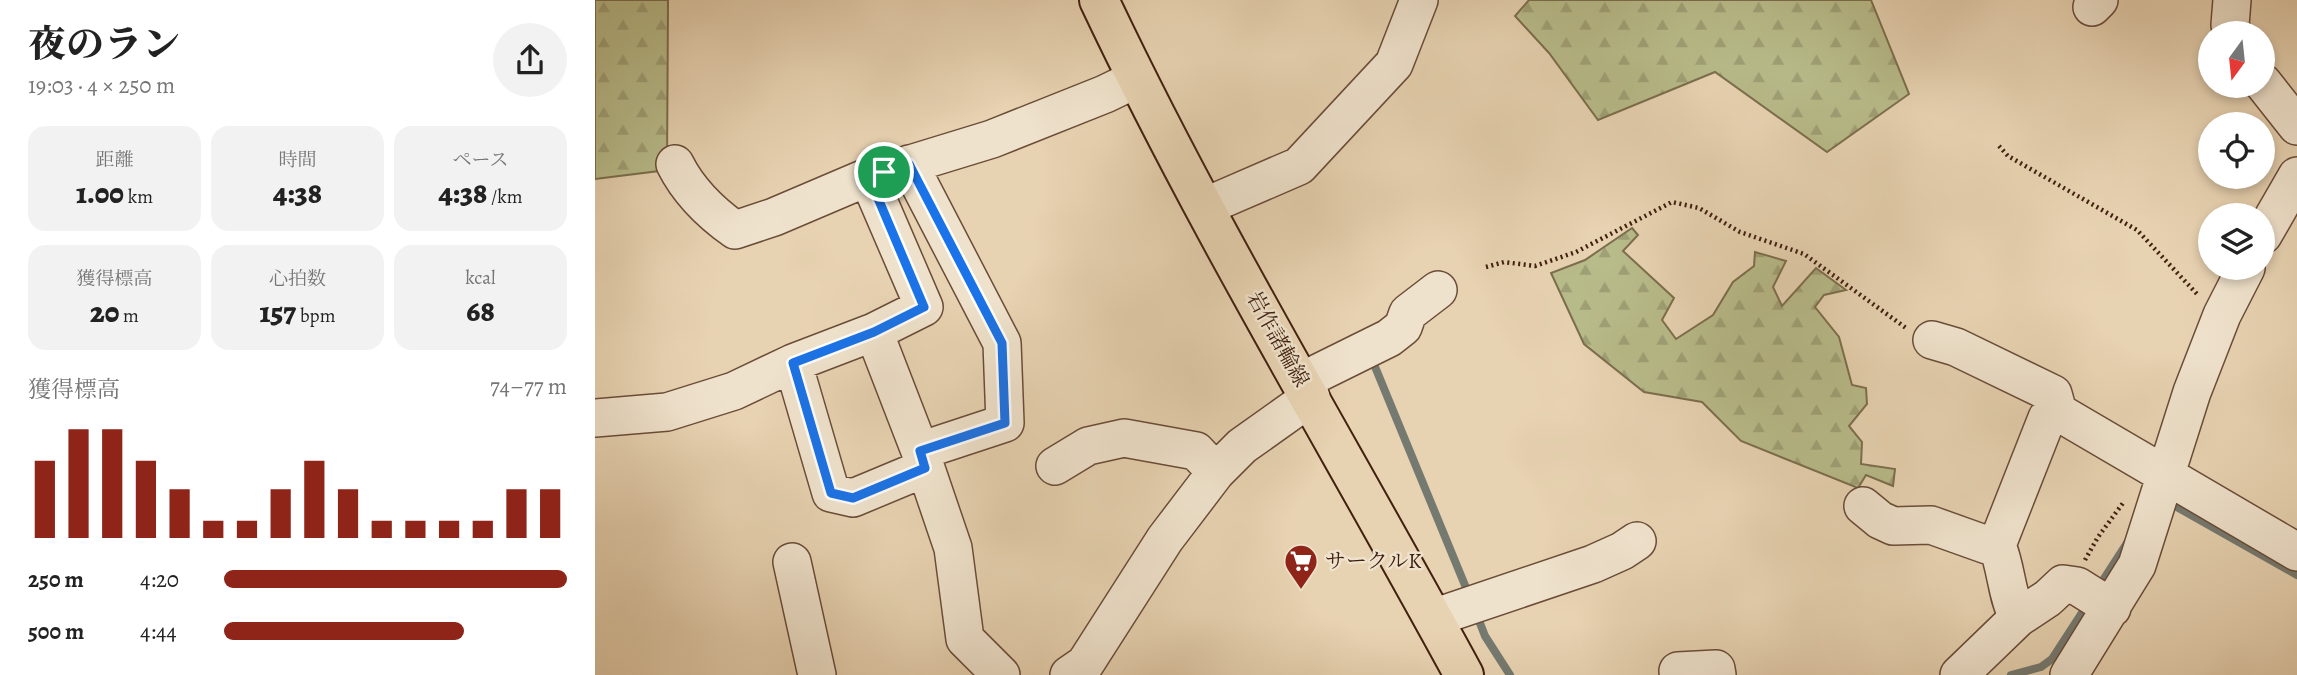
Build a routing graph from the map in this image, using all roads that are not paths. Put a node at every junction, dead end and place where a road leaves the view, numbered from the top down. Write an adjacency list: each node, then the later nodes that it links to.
1 (1098, 0): 5 (main road, 岩作諸輪線)
2 (1419, 0): 12 (street)
3 (2232, 0): 4 (street)
4 (2230, 21)
5 (1136, 79): 9 (street); 12 (main road, 岩作諸輪線)
6 (2275, 98): 7 (street)
7 (2297, 126)
8 (675, 164): 11 (street)
9 (909, 164): 11 (street); 22 (street)
10 (2297, 176): 13 (street)
11 (869, 177): 16 (street)
12 (1203, 207): 19 (main road, 岩作諸輪線)
13 (2275, 214)
14 (2240, 280): 25 (street)
15 (1437, 290): 19 (street)
16 (874, 332): 18 (street); 22 (street)
17 (1932, 340): 20 (street)
18 (793, 363): 21 (street); 22 (street)
19 (1306, 389): 24 (street); 32 (main road, 岩作諸輪線)
20 (2058, 412): 25 (street); 28 (street)
21 (595, 418)
22 (923, 460): 37 (street)
23 (1055, 466): 24 (street)
24 (1216, 472): 38 (street)
25 (2166, 475): 29 (street); 31 (street)
26 (1863, 506): 28 (street)
27 (1637, 541): 32 (street)
28 (1997, 545): 33 (street)
29 (2297, 552)
30 (792, 562): 36 (street)
31 (2112, 608): 33 (street); 41 (street)
32 (1433, 618): 35 (main road, 岩作諸輪線)
33 (2018, 618): 40 (street)
34 (1678, 671): 39 (street)
35 (1464, 673)
36 (817, 675)
37 (1001, 675)
38 (1069, 675)
39 (1717, 675)
40 (1959, 675)
41 (2069, 675)

